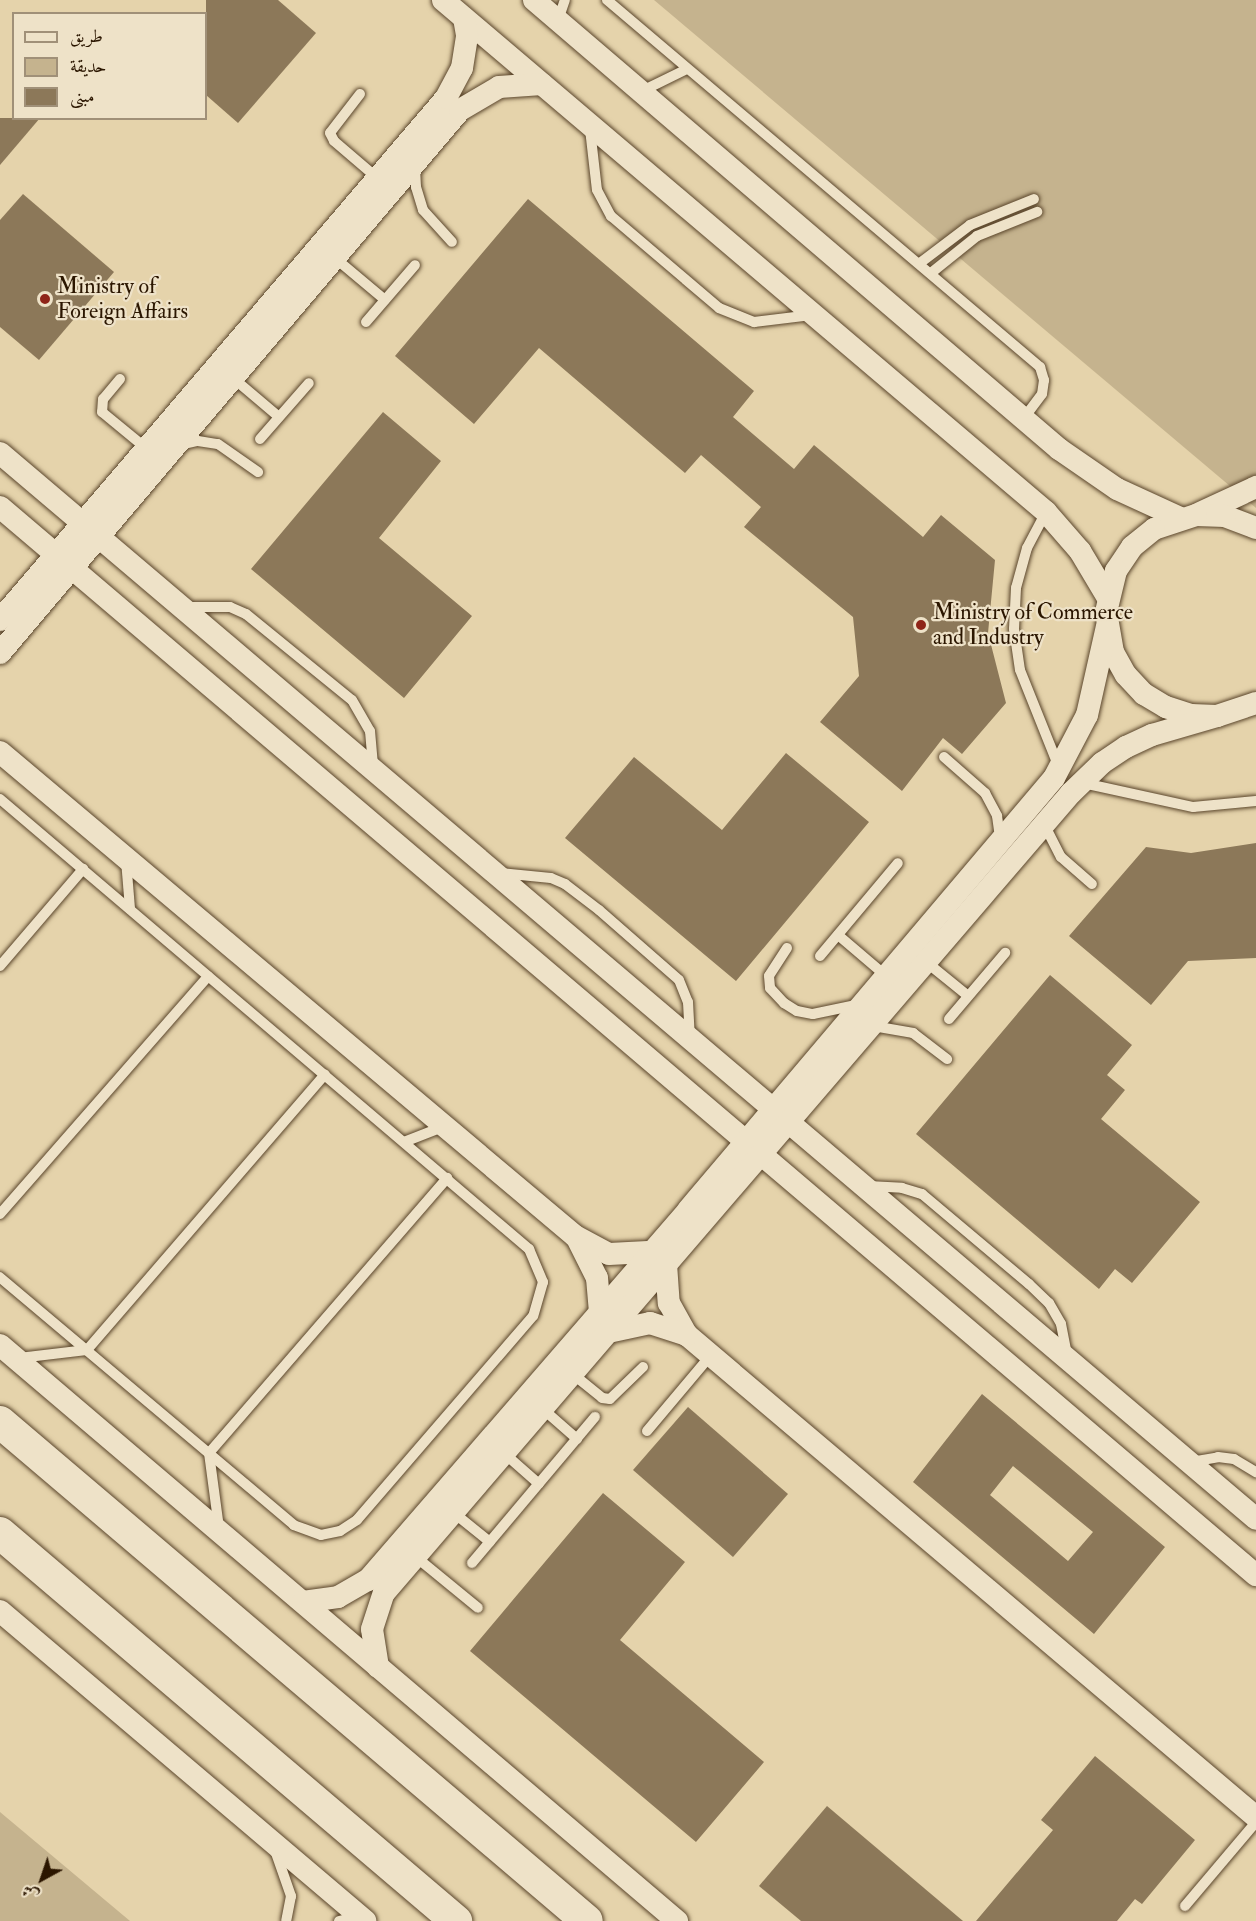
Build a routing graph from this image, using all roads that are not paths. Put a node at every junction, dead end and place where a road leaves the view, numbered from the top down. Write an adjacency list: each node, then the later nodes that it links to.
1 (443, 0): 5 (street)
2 (534, 0): 4 (street)
3 (607, 0): 6 (lane)
4 (561, 10): 8 (street)
5 (465, 18): 7 (street); 12 (street)
6 (687, 69): 8 (lane); 17 (lane)
7 (542, 84): 10 (street); 11 (street)
8 (640, 92): 27 (street)
9 (360, 94): 12 (lane)
10 (588, 123): 21 (street); 21 (lane)
11 (415, 164): 15 (lane); 16 (street)
12 (376, 177): 30 (street)
13 (1034, 199): 17 (lane)
14 (1037, 212): 19 (lane)
15 (452, 242)
16 (335, 258): 20 (lane); 23 (street)
17 (920, 263): 19 (lane)
18 (415, 266): 20 (lane)
19 (931, 273): 27 (lane)
20 (385, 300): 22 (lane)
21 (816, 315): 35 (street)
22 (366, 322)
23 (233, 378): 26 (lane); 29 (street)
24 (120, 379): 30 (lane)
25 (309, 383): 26 (lane)
26 (279, 417): 28 (lane)
27 (1024, 418): 36 (street)
28 (260, 439)
29 (177, 446): 32 (lane); 38 (street)
30 (147, 449): 38 (street)
31 (0, 453): 38 (street)
32 (258, 472)
33 (1256, 487): 36 (street)
34 (0, 507): 39 (street)
35 (1046, 512): 40 (street); 49 (lane)
36 (1188, 517): 37 (street); 40 (street)
37 (1256, 528)
38 (91, 531): 39 (street); 41 (street)
39 (64, 561): 42 (street); 44 (street); 80 (street)
40 (1108, 598): 43 (street)
41 (181, 607): 50 (street); 50 (lane)
42 (0, 620)
43 (1107, 626): 46 (street); 49 (street)
44 (0, 652)
45 (1256, 703): 46 (street)
46 (1236, 716): 51 (street)
47 (0, 752): 56 (street)
48 (944, 757): 55 (lane)
49 (1060, 769): 55 (street)
50 (374, 770): 59 (street)
51 (1080, 783): 53 (lane); 54 (street)
52 (0, 799): 58 (lane)
53 (1256, 801)
54 (1044, 823): 60 (lane); 66 (street)
55 (1000, 840): 68 (street)
56 (126, 857): 61 (lane); 78 (street)
57 (898, 863): 62 (lane)
58 (83, 869): 61 (lane); 67 (lane)
59 (495, 873): 74 (street); 74 (lane)
60 (1092, 884)
61 (130, 909): 69 (lane)
62 (838, 935): 65 (lane); 68 (lane)
63 (788, 948): 71 (lane)
64 (1005, 953): 70 (lane)
65 (820, 956)
66 (925, 961): 70 (lane); 73 (street)
67 (0, 966)
68 (885, 975): 71 (street)
69 (208, 976): 76 (lane); 83 (lane)
70 (968, 996): 72 (lane)
71 (860, 1005): 77 (street)
72 (949, 1018)
73 (870, 1025): 75 (lane); 77 (street)
74 (690, 1038): 77 (street)
75 (947, 1059)
76 (325, 1074): 79 (lane); 90 (lane)
77 (780, 1114): 80 (street); 82 (street)
78 (445, 1126): 79 (lane); 84 (street)
79 (404, 1142): 81 (lane)
80 (753, 1147): 85 (street); 113 (street)
81 (447, 1178): 101 (lane); 101 (lane)
82 (864, 1186): 93 (street); 93 (lane)
83 (0, 1214)
84 (575, 1236): 85 (street); 87 (street)
85 (657, 1258): 87 (street); 88 (street); 89 (street)
86 (0, 1276): 90 (lane)
87 (600, 1310): 114 (street)
88 (613, 1331): 89 (street); 95 (street)
89 (687, 1335): 92 (street)
90 (87, 1350): 91 (lane); 101 (lane)
91 (8, 1352): 108 (street)
92 (711, 1355): 99 (lane); 118 (street)
93 (1068, 1359): 103 (street)
94 (643, 1367): 95 (lane)
95 (574, 1375): 96 (street)
96 (544, 1410): 100 (lane); 102 (street)
97 (595, 1417): 100 (lane)
98 (0, 1422): 124 (main road)
99 (647, 1431)
100 (577, 1439): 105 (lane)
101 (209, 1453): 108 (lane)
102 (506, 1454): 105 (lane); 106 (street)
103 (1189, 1462): 104 (lane); 107 (street)
104 (1256, 1472)
105 (539, 1484): 110 (lane)
106 (454, 1513): 110 (lane); 111 (street)
107 (1256, 1519)
108 (219, 1531): 114 (street)
109 (0, 1533): 123 (main road)
110 (490, 1542): 112 (lane)
111 (416, 1557): 115 (lane); 117 (street)
112 (472, 1563)
113 (1256, 1575)
114 (303, 1602): 117 (street)
115 (478, 1608)
116 (0, 1611): 119 (street)
117 (378, 1667): 125 (street)
118 (1256, 1820): 120 (lane)
119 (271, 1841): 121 (street); 122 (lane)
120 (1185, 1906)
121 (354, 1919)
122 (286, 1921)
123 (456, 1921)
124 (587, 1921)
125 (677, 1921)

